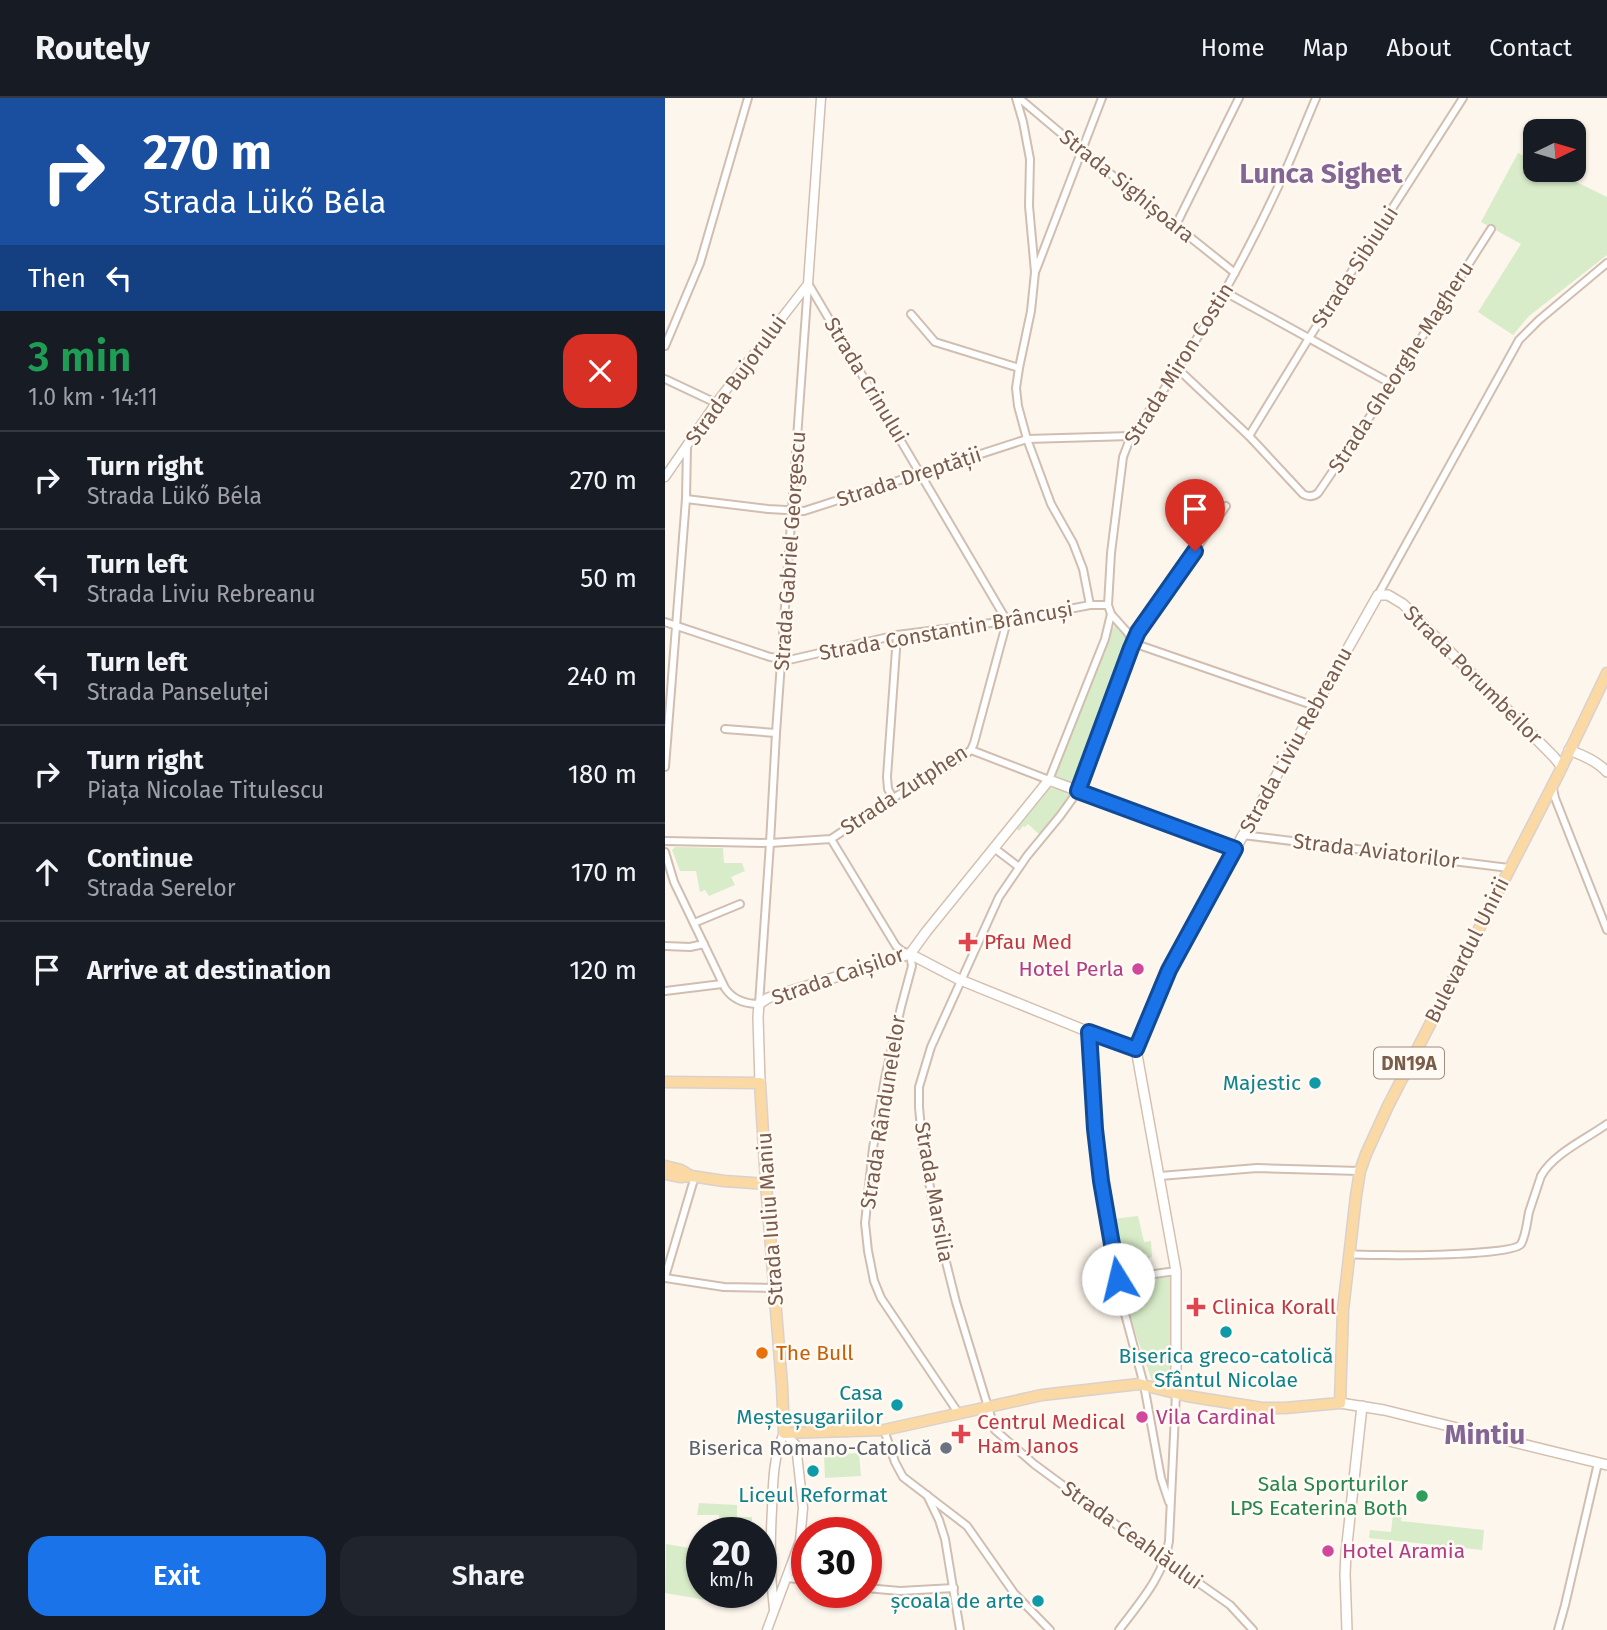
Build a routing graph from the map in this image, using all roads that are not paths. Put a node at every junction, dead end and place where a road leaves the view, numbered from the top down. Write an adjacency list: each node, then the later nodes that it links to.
1 (748, 98): 18 (street)
2 (821, 98): 14 (street, Strada Gabriel Georgescu)
3 (1017, 98): 8 (street, Strada Sighișoara); 12 (street)
4 (1102, 98): 8 (street)
5 (1239, 98): 9 (street)
6 (1315, 98): 13 (street, Strada Miron Costin)
7 (1463, 98): 17 (street, Strada Sibiului)
8 (1082, 152): 9 (street, Strada Sighișoara); 12 (street)
9 (1176, 225): 13 (street, Strada Sighișoara)
10 (1491, 229): 22 (street, Strada Gheorghe Magheru)
11 (1607, 262): 33 (street, Strada Liviu Rebreanu)
12 (1035, 272): 19 (street)
13 (1235, 273): 15 (street, Strada Miron Costin)
14 (809, 284): 23 (street, Strada Bujorului); 28 (street, Strada Crinului); 32 (street, Strada Gabriel Georgescu)
15 (1225, 292): 17 (street); 20 (street, Strada Miron Costin)
16 (911, 314): 19 (street)
17 (1309, 338): 22 (street); 25 (street, Strada Sibiului)
18 (665, 346)
19 (1019, 368): 26 (street)
20 (1179, 370): 24 (street, Strada Miron Costin); 25 (street)
21 (665, 379): 23 (street)
22 (1392, 384): 25 (street, Strada Gheorghe Magheru)
23 (716, 403): 27 (street, Strada Bujorului)
24 (1131, 436): 26 (street, Strada Dreptății); 35 (street, Strada Miron Costin)
25 (1249, 436)
26 (1027, 439): 28 (street, Strada Dreptății); 34 (street)
27 (687, 446): 29 (street, Strada Bujorului); 30 (street)
28 (922, 474): 32 (street, Strada Dreptății); 37 (street, Strada Crinului)
29 (665, 477)
30 (686, 499): 32 (street, Strada Dreptății); 39 (street)
31 (1226, 506): 41 (street, Strada Marsilia)
32 (793, 511): 42 (street, Strada Gabriel Georgescu)
33 (1378, 595): 44 (main road, Strada Liviu Rebreanu); 51 (main road, Strada Porumbeilor)
34 (1090, 605): 35 (street, Strada Constantin Brâncuși); 37 (street, Strada Constantin Brâncuși)
35 (1108, 605): 36 (street)
36 (1111, 614): 41 (street); 53 (street)
37 (1007, 621): 40 (street, Strada Constantin Brâncuși); 48 (street, Strada Zutphen)
38 (665, 622): 39 (street, Strada Constantin Brâncuși)
39 (675, 626): 42 (street, Strada Constantin Brâncuși); 47 (street)
40 (897, 635): 42 (street, Strada Constantin Brâncuși); 56 (street)
41 (1133, 643): 44 (street); 55 (street, Strada Marsilia)
42 (782, 659): 46 (street, Strada Gabriel Georgescu)
43 (1607, 673): 49 (main road, Bulevardul Unirii / DN19A)
44 (1315, 706): 57 (main road, Strada Liviu Rebreanu)
45 (725, 729): 46 (street)
46 (776, 733): 60 (street, Strada Gabriel Georgescu)
47 (665, 741): 50 (street)
48 (971, 750): 53 (street); 56 (street, Strada Zutphen)
49 (1569, 750): 51 (main road, Bulevardul Unirii / DN19A); 52 (main road)
50 (665, 767)
51 (1562, 767): 54 (main road, Bulevardul Unirii / DN19A)
52 (1607, 772)
53 (1049, 780): 55 (main road); 61 (main road, Strada Caișilor)
54 (1553, 783): 65 (main road, Bulevardul Unirii / DN19A); 68 (street)
55 (1078, 791): 62 (main road); 64 (street, Strada Marsilia)
56 (893, 798): 58 (street, Strada Zutphen)
57 (1243, 835): 62 (main road, Strada Liviu Rebreanu); 65 (street, Strada Aviatorilor)
58 (831, 838): 60 (street, Strada Zutphen); 71 (street)
59 (665, 841): 60 (street, Strada Zutphen)
60 (770, 843): 75 (street, Strada Gabriel Georgescu)
61 (994, 848): 64 (street); 71 (main road, Strada Caișilor)
62 (1235, 849): 77 (main road, Strada Liviu Rebreanu)
63 (665, 852): 67 (street)
64 (1019, 867): 72 (street, Strada Marsilia)
65 (1509, 868): 82 (main road, Bulevardul Unirii / DN19A)
66 (740, 904): 67 (street)
67 (694, 923): 69 (street)
68 (1607, 930)
69 (704, 944): 70 (street); 73 (street)
70 (665, 946)
71 (910, 954): 72 (main road); 75 (main road, Strada Caișilor); 97 (street, Strada Rândunelelor)
72 (962, 980): 76 (main road); 96 (street, Strada Marsilia)
73 (722, 984): 74 (street); 75 (street)
74 (665, 991)
75 (759, 1004): 79 (main road, Strada Iuliu Maniu)
76 (1089, 1032): 77 (main road); 90 (street)
77 (1136, 1049): 85 (main road)
78 (665, 1082): 79 (main road)
79 (760, 1083): 86 (main road, Strada Iuliu Maniu)
80 (1607, 1125): 87 (street)
81 (665, 1166): 84 (main road)
82 (1360, 1171): 85 (street); 87 (main road, Bulevardul Unirii / DN19A)
83 (665, 1174): 84 (main road)
84 (693, 1176): 86 (main road); 89 (street)
85 (1160, 1176): 88 (main road)
86 (766, 1184): 91 (main road, Strada Iuliu Maniu)
87 (1349, 1254): 94 (main road, Bulevardul Unirii / DN19A)
88 (1176, 1271): 90 (street); 93 (main road)
89 (665, 1277): 91 (street)
90 (1118, 1279): 92 (street)
91 (775, 1288): 99 (main road, Strada Iuliu Maniu)
92 (1144, 1385): 93 (main road); 96 (main road); 102 (street)
93 (1176, 1393): 94 (main road); 102 (street)
94 (1340, 1403): 95 (main road)
95 (1362, 1406): 100 (main road); 118 (main road)
96 (988, 1408): 97 (main road); 106 (street, Strada Ceahlăului)
97 (959, 1414): 98 (main road)
98 (884, 1430): 99 (main road); 101 (street)
99 (784, 1433): 104 (street); 107 (street)
100 (1602, 1464): 119 (street)
101 (926, 1493): 103 (street); 105 (street)
102 (1169, 1502): 106 (street)
103 (949, 1511): 105 (street); 115 (street)
104 (771, 1517)
105 (939, 1520): 110 (street)
106 (1165, 1560): 116 (street); 117 (street, Strada Ceahlăului)
107 (787, 1578): 108 (street); 109 (street); 112 (street)
108 (791, 1578)
109 (777, 1582)
110 (954, 1588): 111 (street); 114 (street)
111 (882, 1589)
112 (774, 1609): 113 (street)
113 (767, 1630)
114 (960, 1630)
115 (1050, 1630)
116 (1119, 1630)
117 (1253, 1630)
118 (1347, 1630)
119 (1558, 1630)

